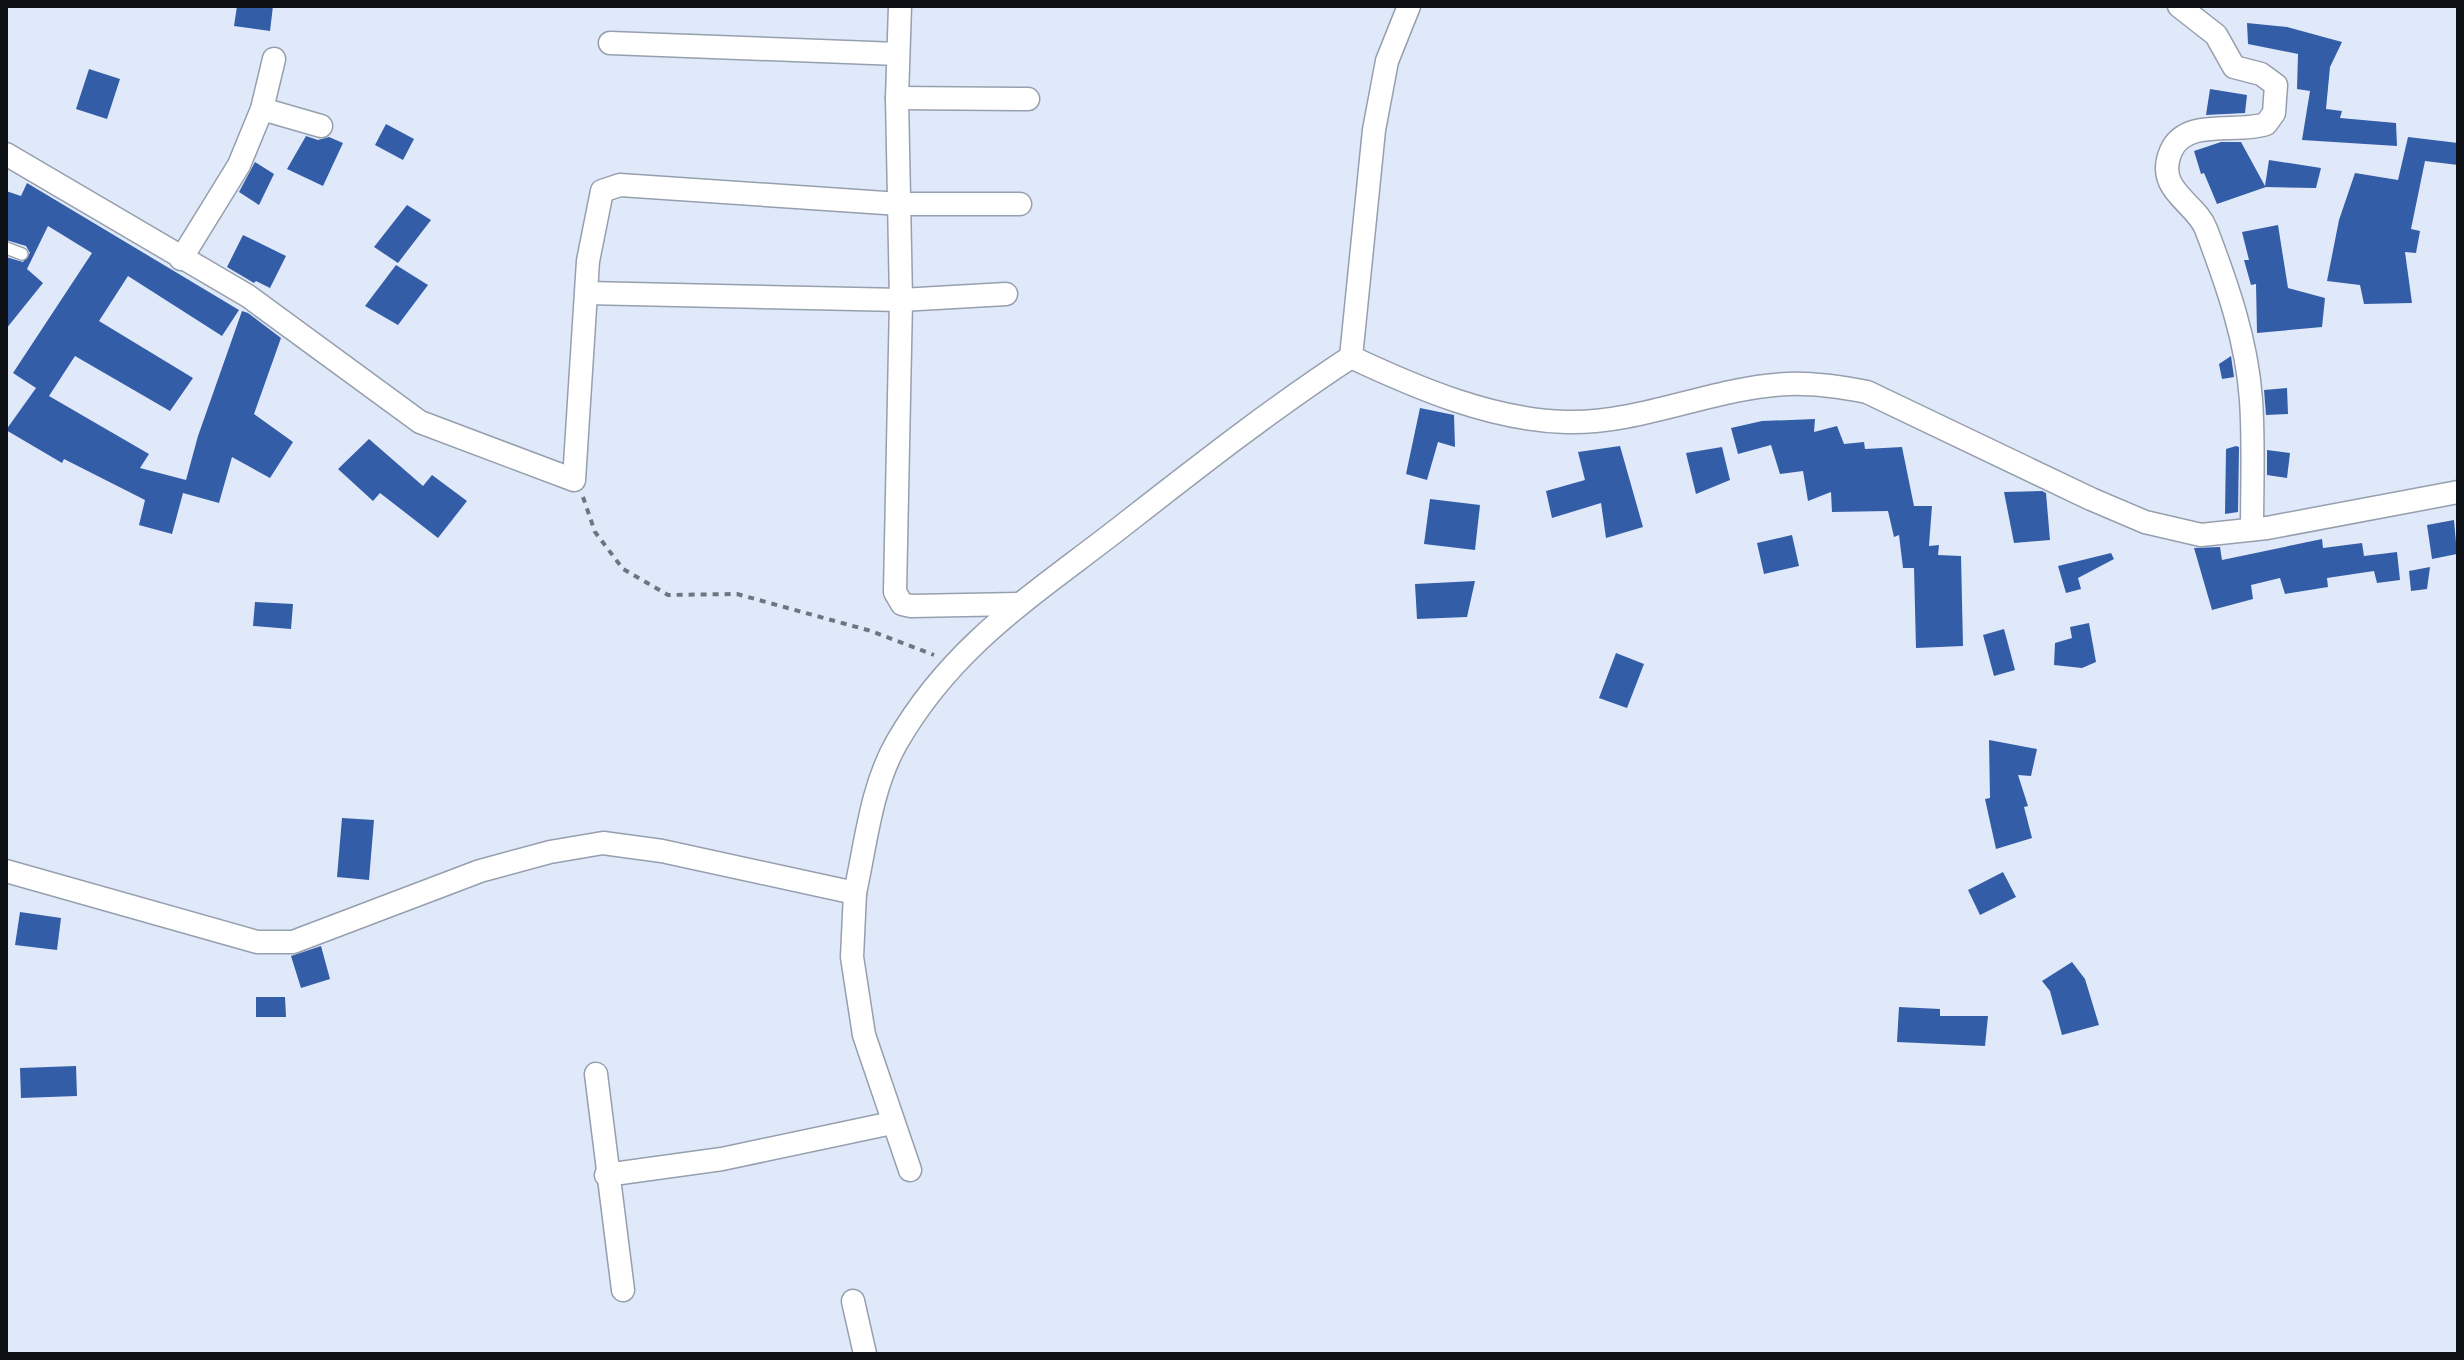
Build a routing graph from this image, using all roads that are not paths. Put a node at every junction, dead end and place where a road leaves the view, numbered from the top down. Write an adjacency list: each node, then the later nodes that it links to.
1 (900, 6): 5 (street)
2 (1409, 6): 20 (street)
3 (2179, 6): 22 (street)
4 (610, 43): 5 (street)
5 (898, 54): 7 (street)
6 (274, 59): 9 (street)
7 (897, 98): 8 (street); 12 (street)
8 (1028, 99)
9 (262, 109): 10 (street); 16 (street)
10 (321, 126)
11 (6, 154): 16 (street)
12 (900, 204): 13 (street); 17 (street); 19 (street)
13 (1020, 204)
14 (6, 248): 15 (lane)
15 (22, 254)
16 (181, 259): 17 (street)
17 (587, 293): 19 (street)
18 (1006, 294): 19 (street)
19 (901, 300): 23 (street)
20 (1351, 357): 22 (street); 23 (street)
21 (2458, 492): 22 (street)
22 (2252, 529)
23 (1020, 604): 25 (street)
24 (6, 871): 25 (street)
25 (855, 893): 27 (street)
26 (596, 1074): 29 (street)
27 (892, 1123): 28 (street); 29 (street)
28 (910, 1170)
29 (606, 1175): 30 (street)
30 (623, 1290)
31 (853, 1301): 32 (street)
32 (865, 1354)

